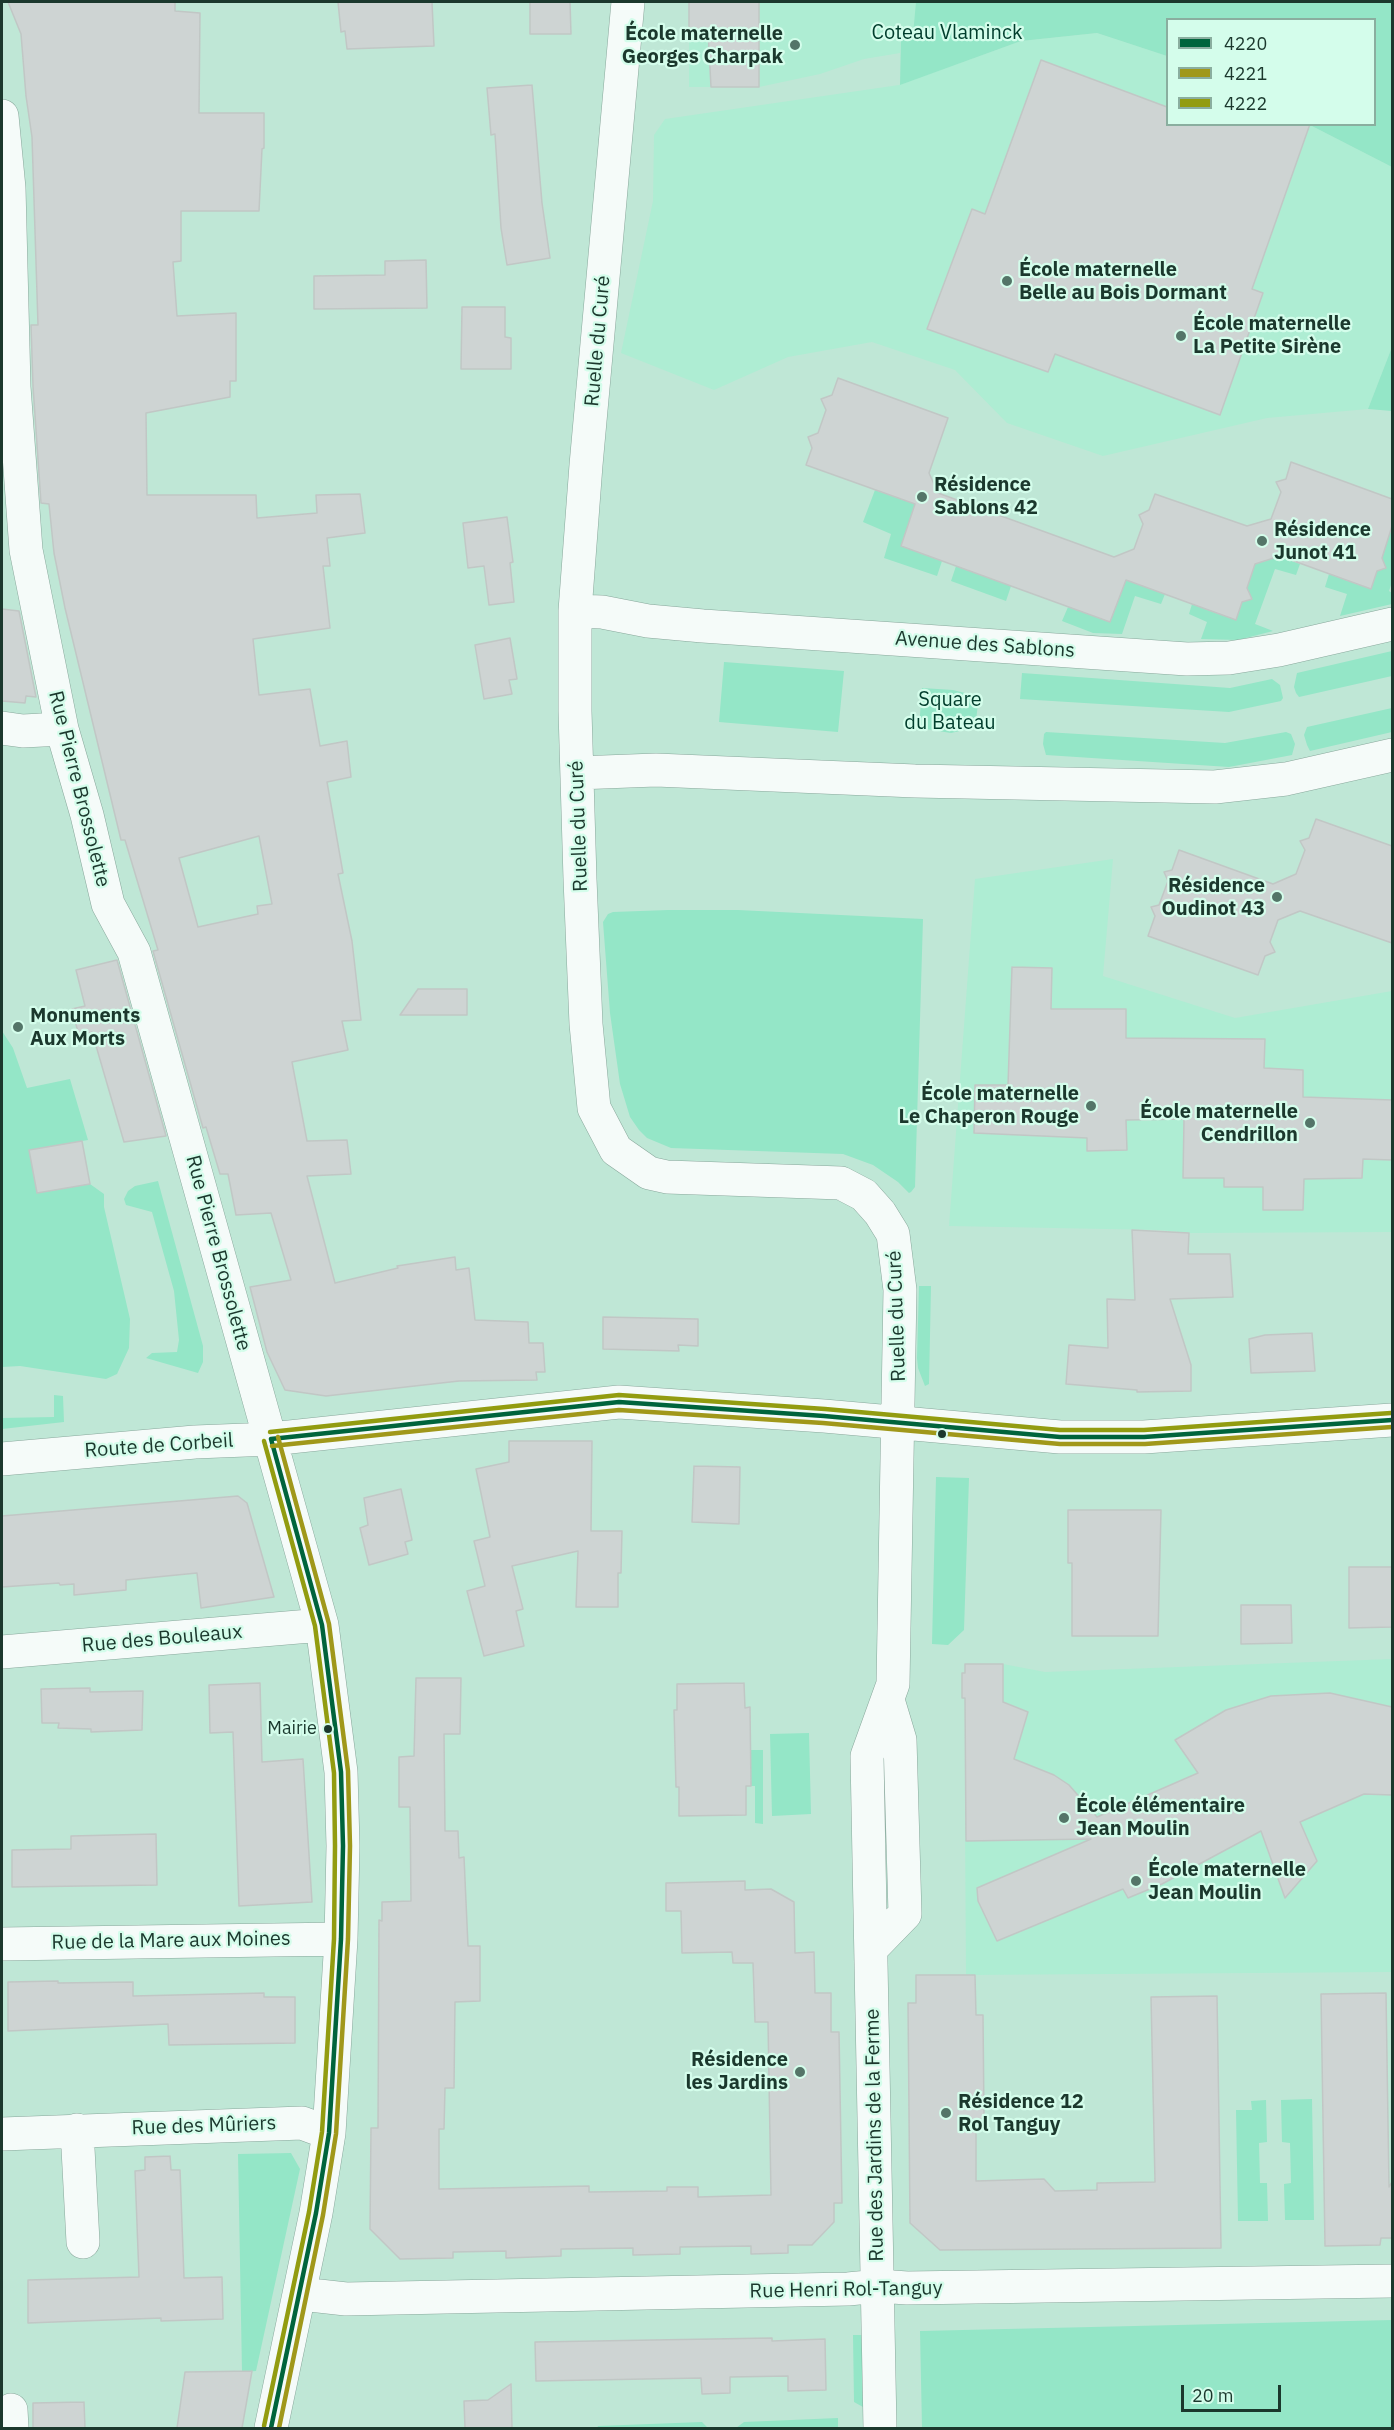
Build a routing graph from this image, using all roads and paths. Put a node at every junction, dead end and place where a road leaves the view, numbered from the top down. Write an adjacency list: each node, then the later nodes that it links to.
1 (628, 2): 3 (street, Ruelle du Curé)
2 (2, 116): 6 (street, Rue Pierre Brossolette)
3 (575, 611): 4 (street, Avenue des Sablons); 8 (street, Ruelle du Curé)
4 (1392, 624)
5 (2, 728): 6 (street)
6 (62, 729): 11 (street, Rue Pierre Brossolette)
7 (1392, 755): 8 (street)
8 (577, 773): 10 (street, Ruelle du Curé)
9 (1392, 1420): 10 (street, Route de Corbeil)
10 (899, 1422): 11 (street, Route de Corbeil); 15 (street, Rue des Jardins de la Ferme)
11 (272, 1439): 12 (street, Route de Corbeil); 13 (street, Rue Pierre Brossolette)
12 (2, 1459)
13 (322, 1625): 14 (street, Rue des Bouleaux); 18 (street, Rue Pierre Brossolette)
14 (2, 1652)
15 (885, 1749): 16 (street, Rue des Jardins de la Ferme); 17 (street, Rue des Jardins de la Ferme)
16 (905, 1899): 17 (street); 20 (street, Rue des Jardins de la Ferme)
17 (870, 1903): 20 (street, Rue des Jardins de la Ferme)
18 (341, 1939): 19 (street, Rue de la Mare aux Moines); 22 (street, Rue Pierre Brossolette)
19 (2, 1944)
20 (871, 1949): 26 (street, Rue des Jardins de la Ferme)
21 (77, 2130): 22 (street, Rue des Mûriers); 23 (street, Rue des Mûriers); 24 (street)
22 (329, 2133): 27 (street, Rue Pierre Brossolette)
23 (2, 2134)
24 (83, 2242)
25 (1392, 2281): 26 (street, Rue Henri Rol-Tanguy)
26 (879, 2286): 27 (street, Rue Henri Rol-Tanguy); 29 (street, Rue des Jardins de la Ferme)
27 (301, 2294): 28 (street, Rue Pierre Brossolette)
28 (271, 2428)
29 (880, 2428)

